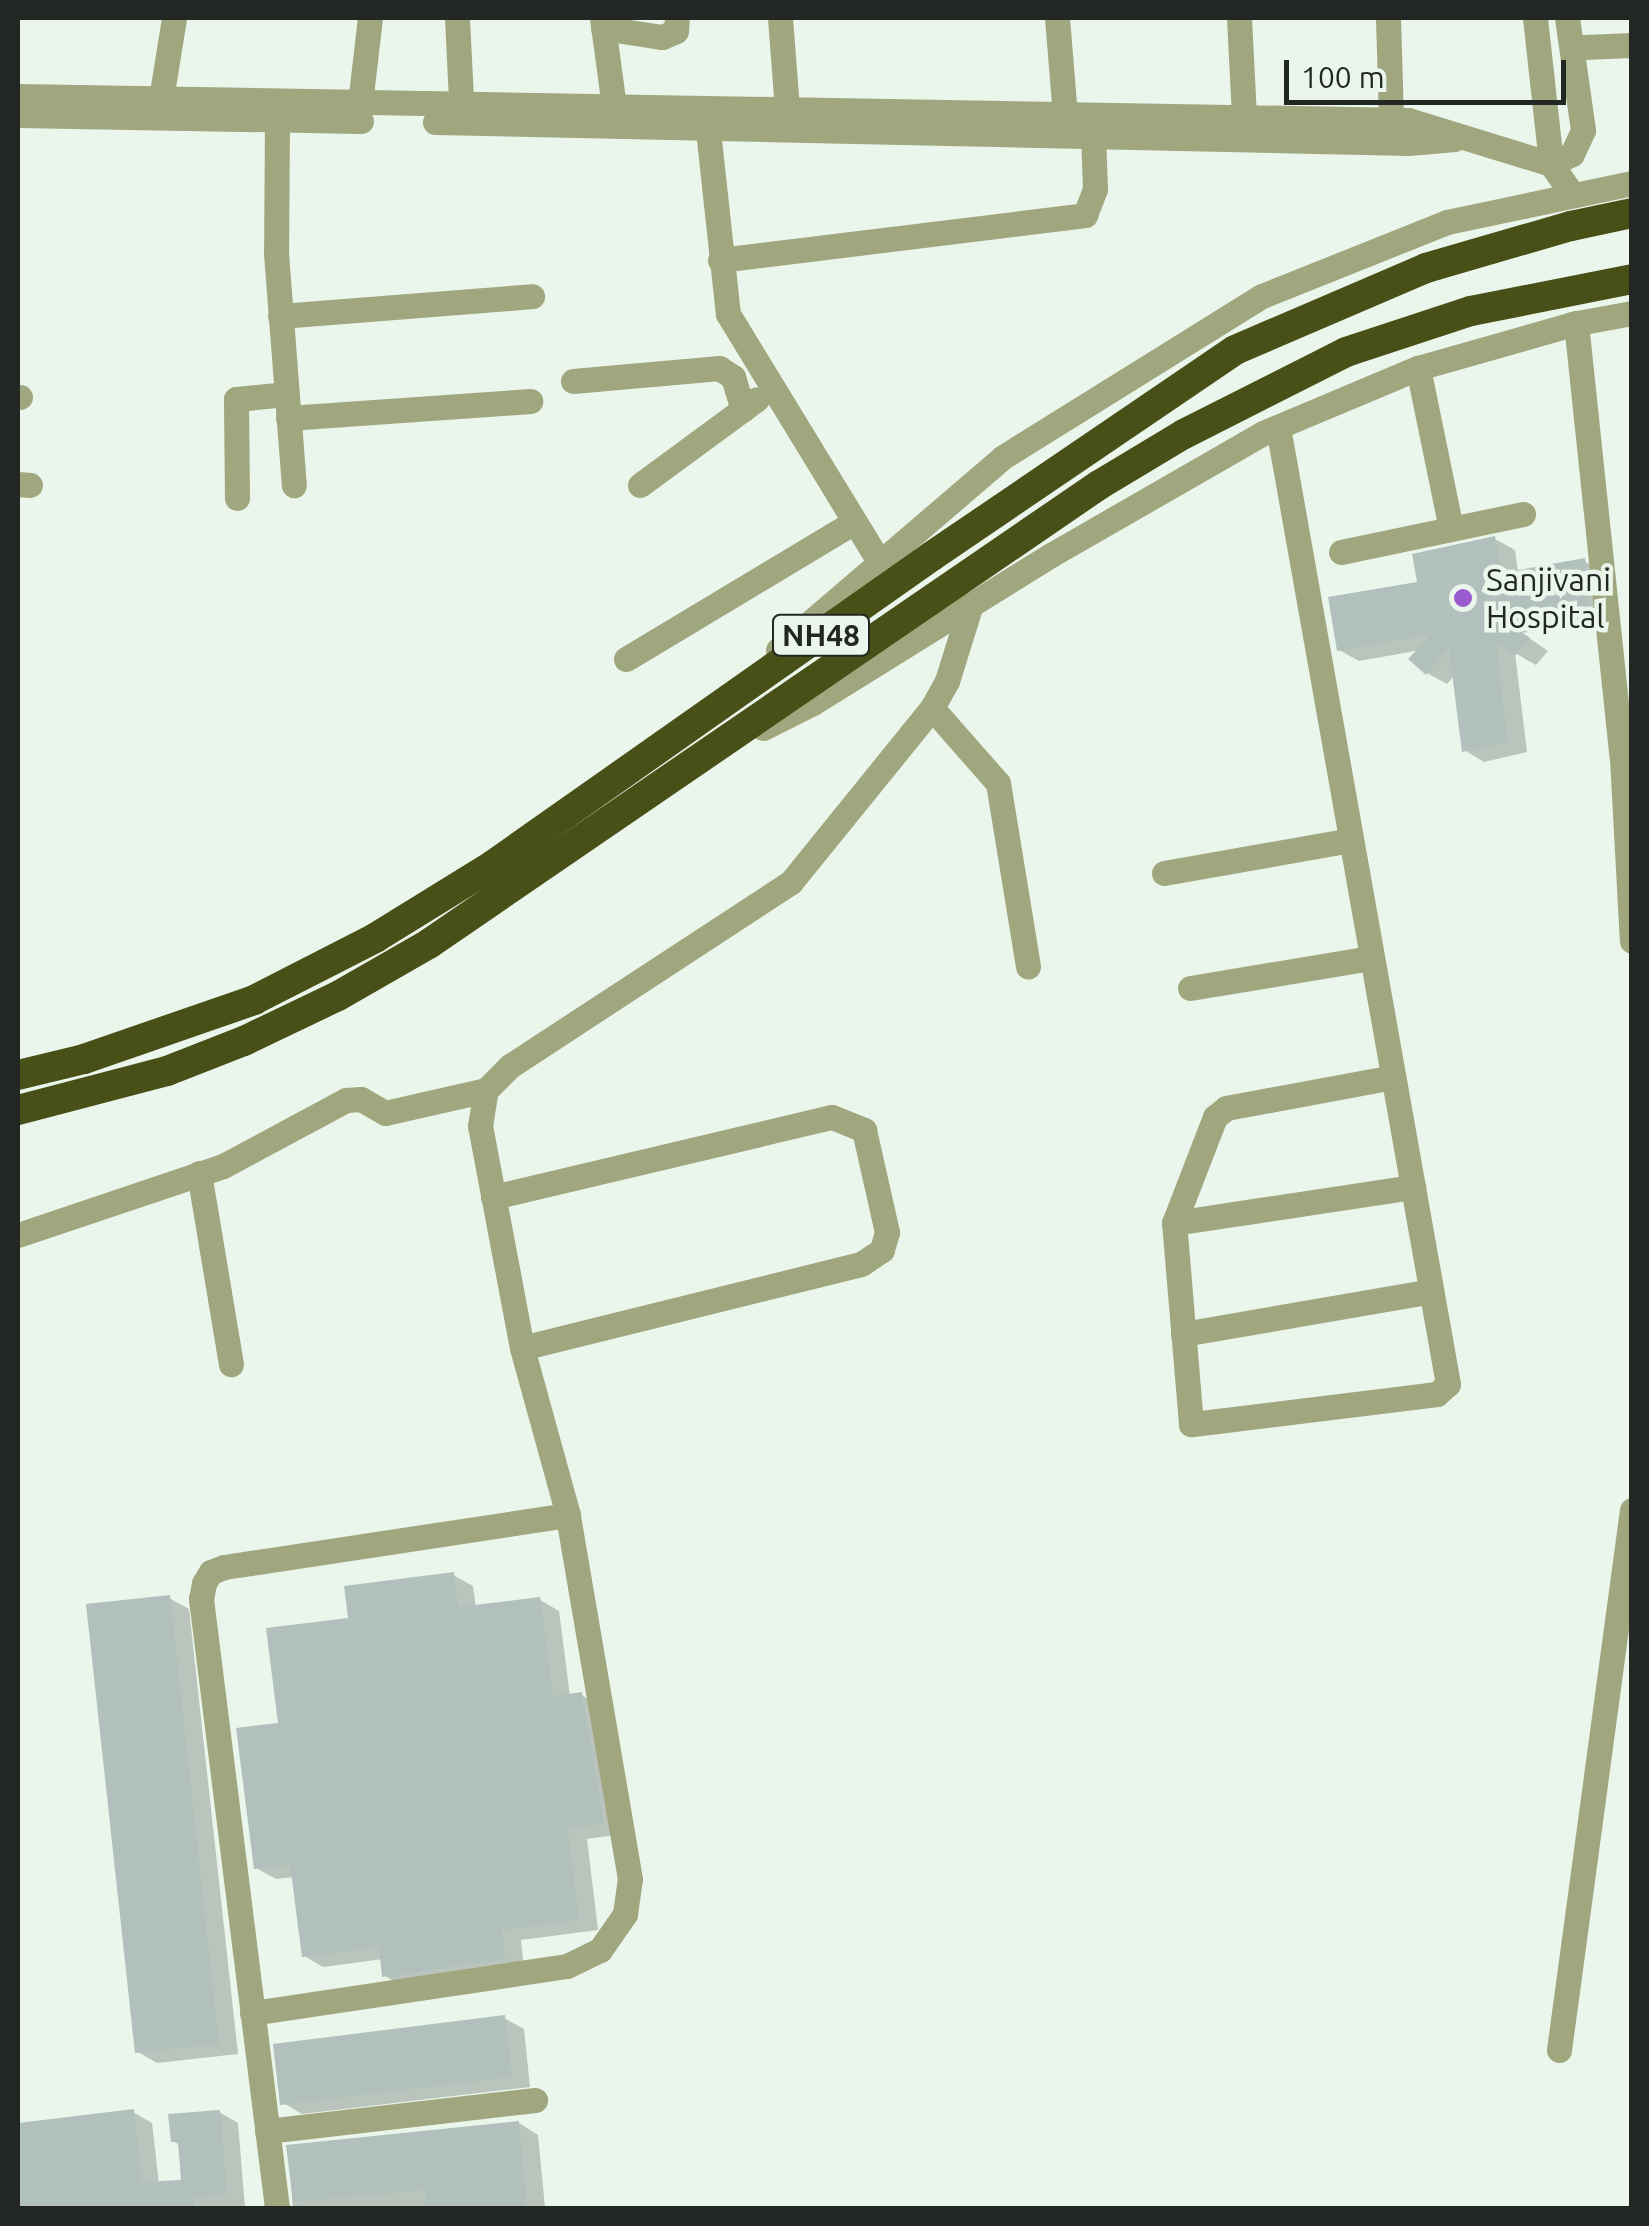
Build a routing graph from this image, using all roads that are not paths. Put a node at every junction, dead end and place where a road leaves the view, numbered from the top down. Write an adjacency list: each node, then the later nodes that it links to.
1 (174, 18): 15 (street)
2 (370, 18): 16 (street)
3 (457, 18): 18 (street)
4 (676, 18): 11 (street)
5 (780, 18): 23 (street)
6 (1056, 18): 25 (street)
7 (1240, 18): 21 (street)
8 (1388, 18): 24 (street)
9 (1535, 18): 28 (street)
10 (1567, 18): 28 (street)
11 (602, 23): 20 (street)
12 (1632, 45): 13 (street)
13 (1584, 47)
14 (18, 96): 15 (street)
15 (159, 108): 17 (street); 19 (street)
16 (359, 112): 17 (street); 18 (street)
17 (262, 113): 36 (street)
18 (462, 114): 20 (street)
19 (18, 115)
20 (615, 115): 22 (street)
21 (1244, 116): 24 (street); 25 (street)
22 (706, 117): 23 (street); 32 (street)
23 (788, 119): 25 (street)
24 (1391, 120): 27 (street)
25 (1066, 124): 26 (street)
26 (1094, 135): 27 (street); 32 (street)
27 (1470, 138): 28 (street)
28 (1552, 164): 30 (street)
29 (1632, 183): 30 (street)
30 (1574, 195): 52 (street)
31 (1632, 213): 58 (highway, NH48)
32 (720, 260): 40 (street)
33 (1632, 279): 58 (highway, NH48)
34 (532, 296): 36 (street)
35 (1632, 313): 37 (street)
36 (280, 316): 42 (street)
37 (1576, 322): 38 (street); 55 (street)
38 (1418, 368): 44 (street); 50 (street)
39 (573, 380): 43 (street)
40 (771, 389): 43 (street); 49 (street)
41 (530, 402): 42 (street)
42 (288, 406): 46 (street); 47 (street)
43 (743, 409): 45 (street)
44 (1278, 427): 53 (street); 59 (street)
45 (640, 485)
46 (294, 486)
47 (237, 498)
48 (1523, 514): 50 (street)
49 (854, 522): 52 (street); 54 (street)
50 (1450, 529): 51 (street)
51 (1341, 552)
52 (880, 563): 58 (street)
53 (972, 604): 56 (street); 58 (street)
54 (626, 660)
55 (1622, 666): 57 (street)
56 (932, 708): 63 (street); 67 (street)
57 (1626, 749): 61 (street)
58 (683, 752): 65 (highway, NH48); 68 (highway, NH48)
59 (1351, 840): 60 (street); 62 (street)
60 (1164, 873)
61 (1632, 942)
62 (1372, 958): 64 (street); 66 (street)
63 (1028, 967)
64 (1190, 988)
65 (18, 1075)
66 (1393, 1077): 70 (street); 72 (street)
67 (486, 1090): 69 (street); 71 (street)
68 (18, 1110)
69 (199, 1173): 73 (street); 77 (street)
70 (1413, 1187): 72 (street); 74 (street)
71 (493, 1196): 76 (street); 76 (street)
72 (1174, 1223): 75 (street)
73 (18, 1235)
74 (1432, 1291): 75 (street); 75 (street)
75 (1183, 1334)
76 (522, 1348): 79 (street)
77 (231, 1364)
78 (1632, 1510): 81 (street)
79 (568, 1515): 80 (street); 80 (street)
80 (252, 2013): 83 (street)
81 (1559, 2050)
82 (535, 2100): 83 (street)
83 (267, 2130): 84 (street)
84 (276, 2208)

